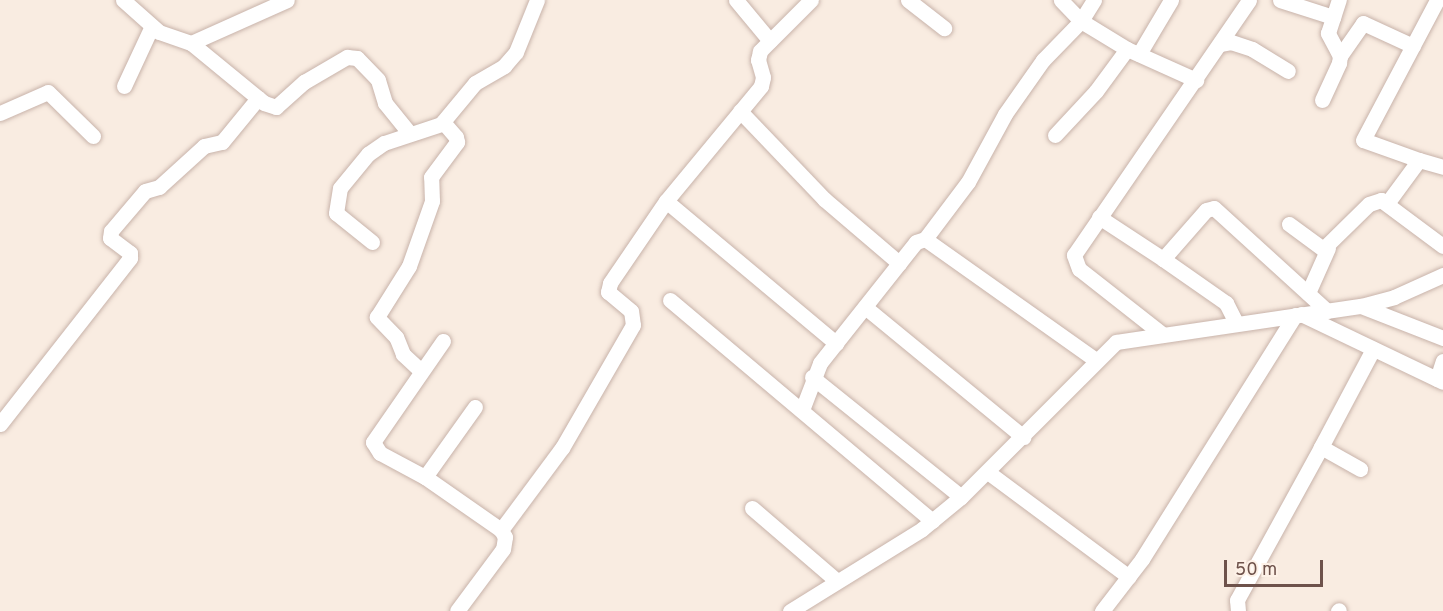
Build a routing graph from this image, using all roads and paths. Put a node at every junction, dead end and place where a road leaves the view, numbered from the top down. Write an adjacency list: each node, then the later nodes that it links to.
1 (123, 0): 16 (street)
2 (287, 0): 19 (street)
3 (537, 0): 31 (street)
4 (736, 0): 18 (street)
5 (811, 0): 18 (street)
6 (908, 0): 17 (street)
7 (1061, 0): 15 (street)
8 (1094, 0): 15 (street)
9 (1171, 0): 22 (street)
10 (1249, 0): 20 (street)
11 (1280, 0): 14 (street)
12 (1339, 0): 14 (street)
13 (1437, 0): 21 (street)
14 (1333, 17): 23 (street)
15 (1081, 21): 22 (street); 41 (street)
16 (152, 26): 19 (street); 26 (street)
17 (944, 28)
18 (770, 41): 29 (street)
19 (191, 43): 27 (street)
20 (1220, 44): 24 (street); 25 (street)
21 (1413, 46): 23 (street); 35 (street)
22 (1133, 52): 25 (street); 33 (street)
23 (1340, 56): 28 (street)
24 (1288, 71)
25 (1196, 80): 39 (street)
26 (124, 86)
27 (258, 98): 32 (street); 67 (street)
28 (1322, 100)
29 (740, 111): 37 (street); 46 (street)
30 (0, 113): 34 (street)
31 (443, 122): 32 (street); 62 (street)
32 (409, 133): 42 (street)
33 (1055, 135)
34 (93, 136)
35 (1419, 160): 36 (street); 38 (street)
36 (1443, 167)
37 (666, 201): 58 (street); 76 (street)
38 (1388, 202): 43 (street); 44 (street)
39 (1099, 218): 45 (street); 55 (street)
40 (1289, 224): 44 (street)
41 (925, 239): 46 (street); 60 (street)
42 (372, 242)
43 (1443, 246)
44 (1328, 248): 48 (street)
45 (1163, 259): 48 (street); 54 (street)
46 (899, 263): 51 (street)
47 (1443, 275): 50 (street)
48 (1308, 293): 52 (street)
49 (670, 300): 66 (street)
50 (1361, 306): 52 (street); 56 (street)
51 (865, 307): 58 (street); 68 (street)
52 (1327, 311): 53 (street)
53 (1298, 315): 54 (street); 59 (street); 77 (street)
54 (1236, 323): 55 (street)
55 (1162, 334): 60 (street)
56 (1443, 338)
57 (443, 341): 62 (street)
58 (836, 343): 63 (street)
59 (1373, 349): 64 (street); 69 (street)
60 (1096, 360): 68 (street)
61 (1443, 360): 64 (street)
62 (422, 371): 72 (street)
63 (812, 377): 66 (street); 73 (street)
64 (1440, 381)
65 (475, 407): 72 (street)
66 (802, 410): 75 (street)
67 (0, 424)
68 (1023, 437): 71 (street)
69 (1322, 447): 70 (street); 82 (street)
70 (1360, 469)
71 (989, 473): 73 (street); 77 (street)
72 (425, 477): 76 (street)
73 (961, 497): 75 (street)
74 (752, 508): 78 (street)
75 (932, 521): 78 (street)
76 (501, 530): 79 (street)
77 (1129, 577): 81 (street)
78 (837, 581): 80 (street)
79 (457, 611)
80 (790, 611)
81 (1102, 611)
82 (1238, 611)

